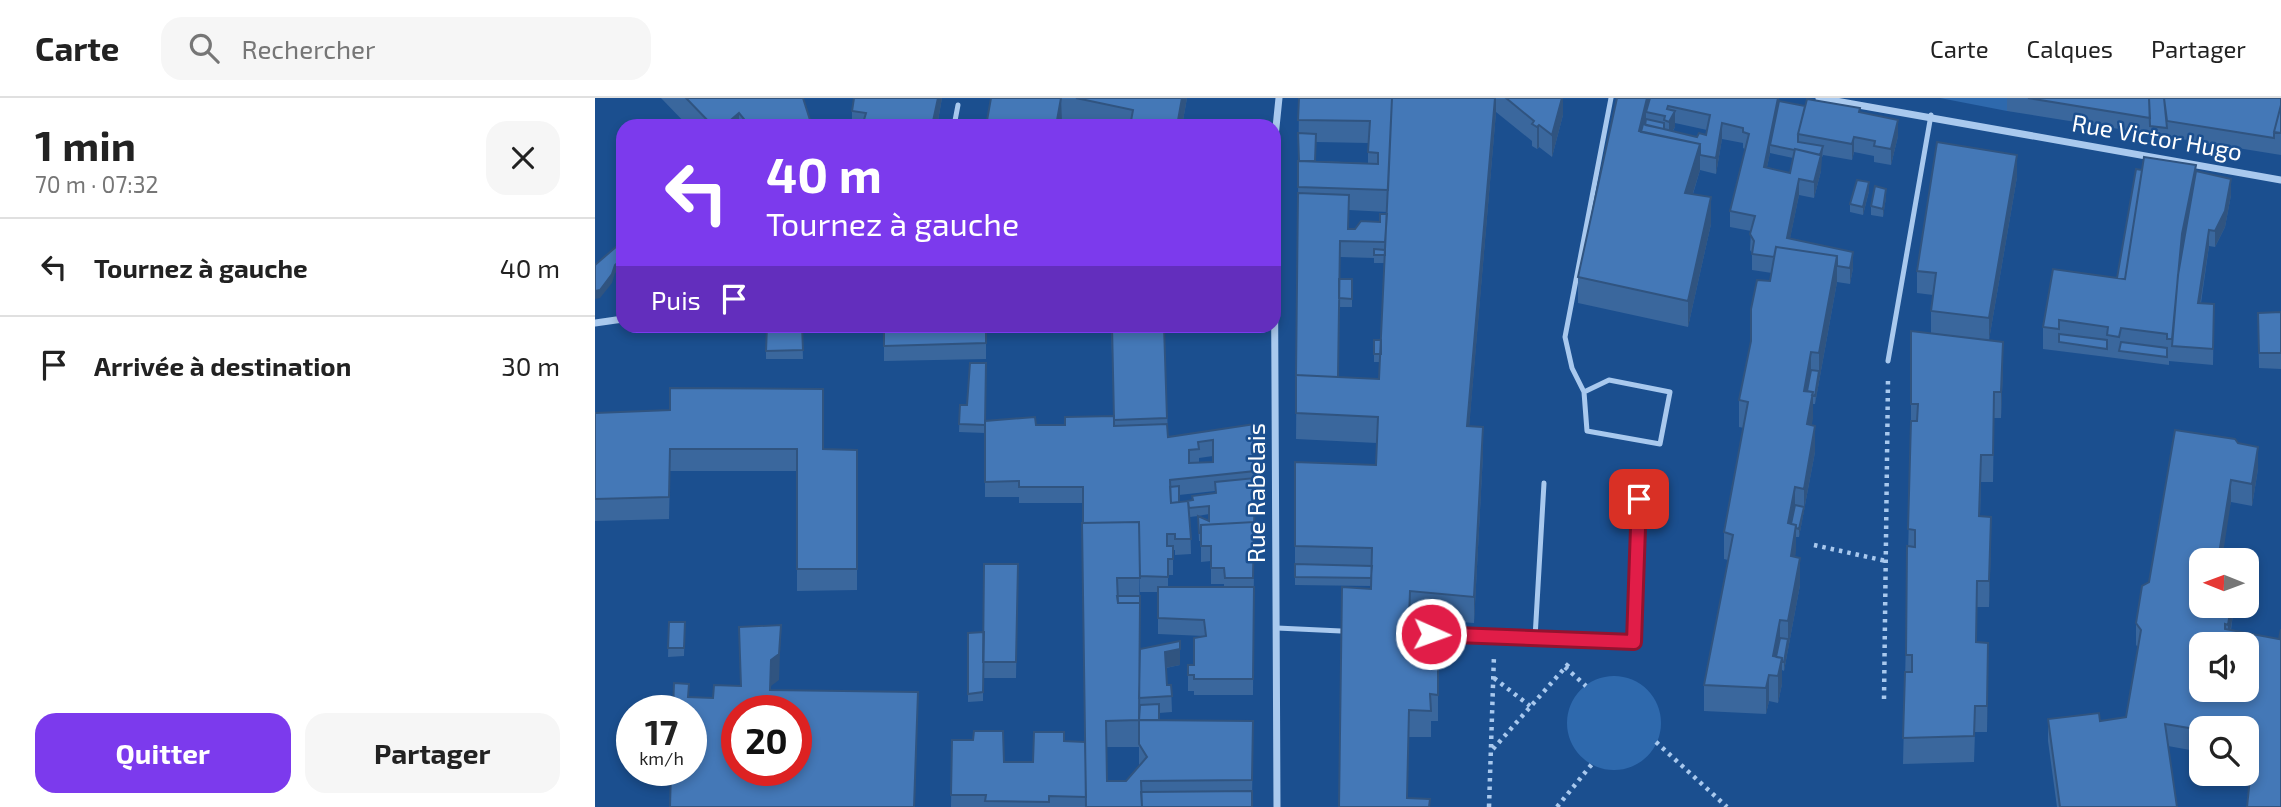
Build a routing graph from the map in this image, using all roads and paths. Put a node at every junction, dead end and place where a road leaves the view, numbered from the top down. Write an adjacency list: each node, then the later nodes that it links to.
1 (1279, 98): 7 (street)
2 (1611, 98): 13 (lane)
3 (1819, 98): 5 (street, Rue Victor Hugo)
4 (958, 105): 6 (lane)
5 (1931, 116): 8 (street, Rue Victor Hugo); 12 (lane)
6 (955, 119)
7 (1277, 119)
8 (2281, 180)
9 (616, 320): 10 (street)
10 (595, 323)
11 (1275, 333): 18 (street, Rue Rabelais)
12 (1888, 361): 17 (path)
13 (1584, 392): 13 (lane)
14 (1545, 483): 22 (lane)
15 (1639, 499): 23 (lane)
16 (1814, 545): 17 (path)
17 (1885, 561): 27 (path)
18 (1277, 628): 19 (lane); 32 (street, Rue Rabelais)
19 (1341, 631)
20 (1422, 633): 21 (lane)
21 (1495, 636): 22 (lane); 25 (path)
22 (1535, 638): 23 (lane)
23 (1589, 640): 24 (path)
24 (1565, 667): 26 (path); 28 (path)
25 (1494, 678): 28 (path); 30 (path)
26 (1586, 686)
27 (1884, 699)
28 (1530, 706): 30 (path)
29 (1656, 742): 35 (path)
30 (1493, 749): 33 (path)
31 (1592, 764): 34 (path)
32 (1277, 807)
33 (1489, 807)
34 (1557, 807)
35 (1727, 807)

